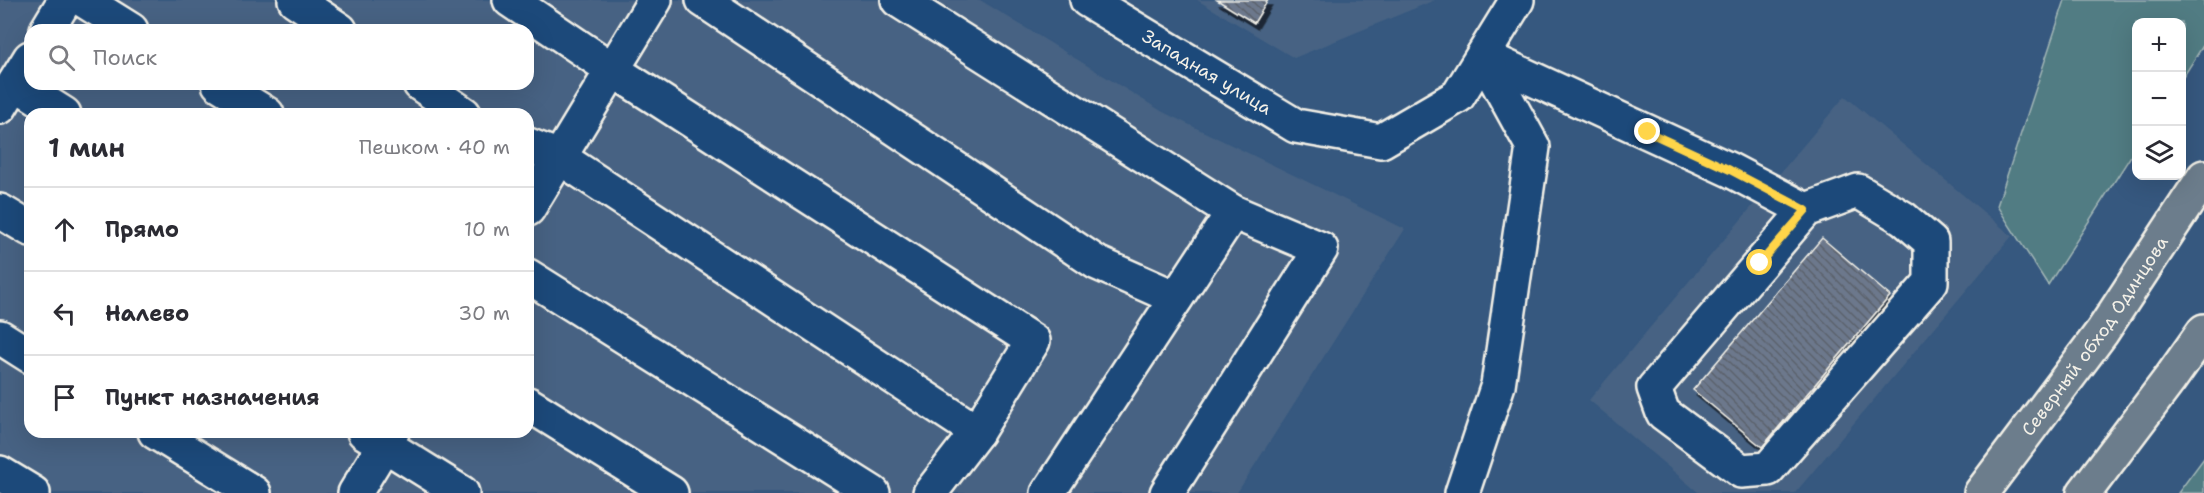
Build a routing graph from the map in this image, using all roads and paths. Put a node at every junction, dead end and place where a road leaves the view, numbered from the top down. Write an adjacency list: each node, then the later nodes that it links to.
1 (65, 0): 10 (street)
2 (83, 0): 11 (street)
3 (295, 0): 12 (street)
4 (510, 0): 14 (street)
5 (655, 0): 14 (street)
6 (703, 0): 30 (street)
7 (898, 0): 27 (street)
8 (1087, 0): 13 (street, Западная улица)
9 (1516, 0): 13 (street)
10 (51, 24)
11 (121, 24)
12 (331, 24)
13 (1483, 56): 25 (street); 49 (street)
14 (613, 70): 22 (street); 35 (street)
15 (26, 90): 18 (street)
16 (229, 90): 19 (street)
17 (429, 90): 20 (street)
18 (55, 108)
19 (257, 108)
20 (455, 108)
21 (534, 148): 22 (street)
22 (559, 158): 24 (street); 35 (street)
23 (2204, 177): 50 (highway, Северный обход Одинцова)
24 (534, 199)
25 (1806, 210): 25 (street)
26 (0, 211): 28 (street)
27 (1233, 212): 30 (street); 48 (street)
28 (24, 225)
29 (534, 280): 45 (street)
30 (1176, 298): 47 (street)
31 (2204, 331): 51 (highway)
32 (0, 337): 33 (street)
33 (24, 352)
34 (534, 408): 44 (street)
35 (977, 432): 46 (street)
36 (165, 438): 41 (street)
37 (379, 438): 42 (street)
38 (383, 438): 43 (street)
39 (0, 473): 40 (street)
40 (33, 493)
41 (254, 493)
42 (355, 493)
43 (462, 493)
44 (671, 493)
45 (873, 493)
46 (930, 493)
47 (1048, 493)
48 (1167, 493)
49 (1462, 493)
50 (1981, 493)
51 (2084, 493)

